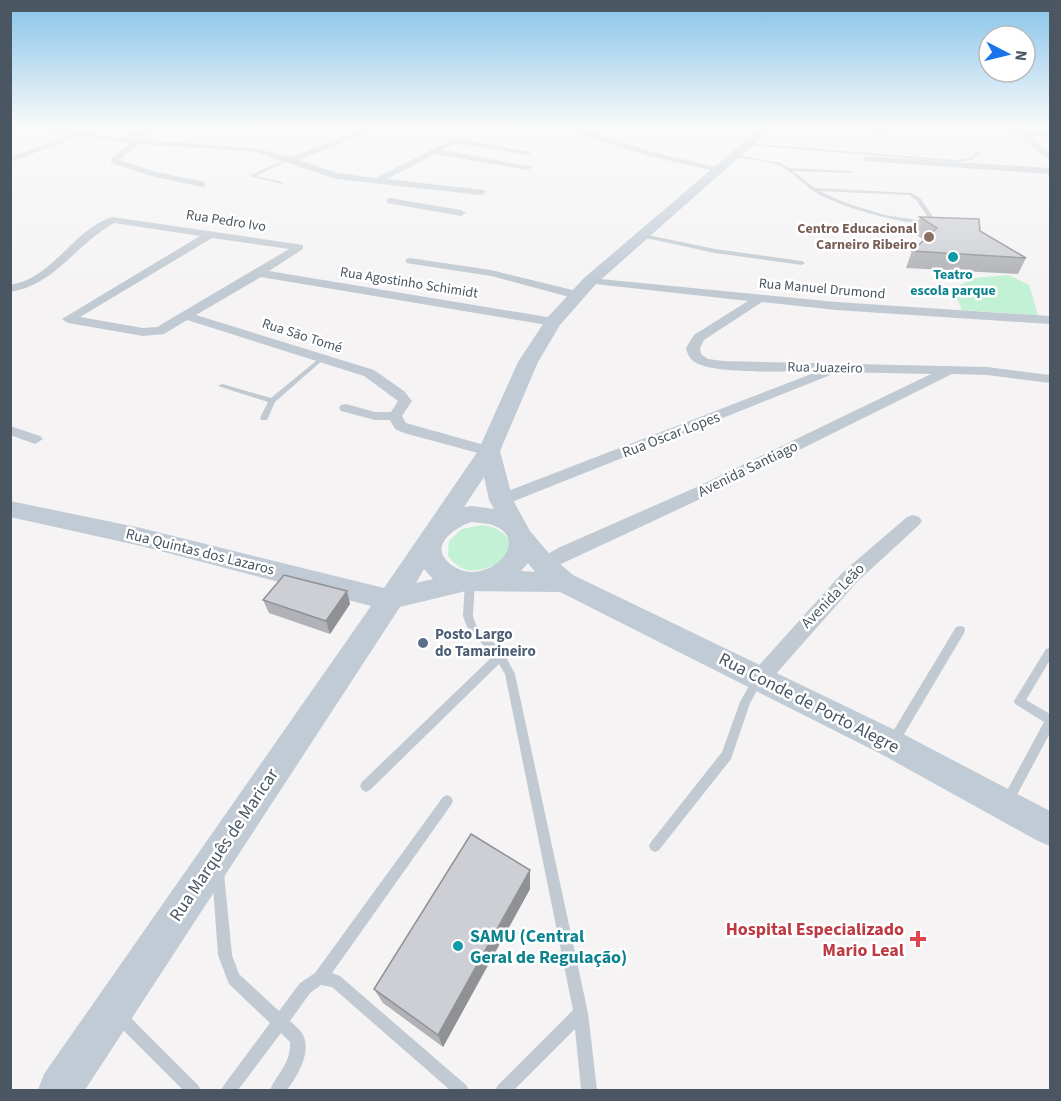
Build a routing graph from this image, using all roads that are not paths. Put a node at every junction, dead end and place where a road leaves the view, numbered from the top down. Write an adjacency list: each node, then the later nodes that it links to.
1 (180, 179): 9 (street)
2 (265, 179): 8 (lane)
3 (363, 179): 7 (street)
4 (379, 179): 7 (street)
5 (708, 179): 15 (main road, Rua Marquês de Maricar)
6 (802, 179): 11 (lane)
7 (376, 181): 10 (street)
8 (281, 183)
9 (202, 184)
10 (411, 184): 12 (street); 13 (street)
11 (813, 188): 11 (lane)
12 (481, 192)
13 (461, 213)
14 (211, 234): 18 (street, Rua Pedro Ivo); 20 (street, Rua Pedro Ivo); 23 (street)
15 (643, 236): 17 (lane); 19 (main road, Rua Marquês de Maricar)
16 (410, 261): 21 (street)
17 (801, 263)
18 (260, 273): 23 (street); 25 (street, Rua Agostinho Schimidt)
19 (590, 281): 21 (main road, Rua Marquês de Maricar); 22 (street, Rua Manuel Drumond)
20 (10, 290)
21 (577, 295): 25 (main road, Rua Marquês de Maricar)
22 (759, 298): 24 (street, Rua Manuel Drumond); 27 (street, Rua Juazeiro)
23 (188, 316): 26 (street, Rua Sāo Tomé)
24 (1050, 320)
25 (553, 322): 37 (main road, Rua Marquês de Maricar)
26 (322, 358): 31 (lane); 33 (street, Rua Sāo Tomé)
27 (840, 367): 28 (street, Rua Juazeiro); 38 (street, Rua Oscar Lopes)
28 (951, 370): 29 (street, Rua Juazeiro); 43 (street, Avenida Santiago)
29 (1050, 379)
30 (222, 386): 31 (lane)
31 (272, 401): 34 (lane)
32 (346, 408): 33 (street)
33 (395, 416): 37 (street)
34 (264, 418)
35 (10, 430): 36 (street)
36 (34, 439)
37 (479, 449): 38 (main road); 41 (main road, Rua Marquês de Maricar)
38 (501, 500): 42 (main road)
39 (10, 509): 45 (main road, Rua Quintas dos Lazaros)
40 (913, 521): 49 (street, Avenida Leão)
41 (434, 534): 42 (main road); 44 (main road); 45 (main road, Rua Marquês de Maricar)
42 (520, 534): 43 (main road, Rua Conde de Porto Alegre); 44 (main road)
43 (554, 574): 44 (main road, Rua Conde de Porto Alegre); 49 (main road, Rua Conde de Porto Alegre)
44 (470, 581): 45 (main road); 48 (lane)
45 (388, 600): 57 (main road, Rua Marquês de Maricar)
46 (960, 630): 51 (lane)
47 (1050, 652): 50 (lane)
48 (500, 656): 52 (lane); 60 (lane)
49 (760, 678): 51 (main road, Rua Conde de Porto Alegre); 56 (lane)
50 (1050, 721): 54 (lane)
51 (892, 744): 54 (main road, Rua Conde de Porto Alegre)
52 (366, 786)
53 (447, 801): 58 (lane)
54 (1006, 804): 55 (main road, Rua Conde de Porto Alegre)
55 (1050, 829)
56 (655, 846)
57 (217, 856): 59 (main road, Rua Marquês de Maricar); 61 (lane)
58 (320, 978): 61 (lane); 66 (lane)
59 (113, 1011): 62 (main road, Rua Marquês de Maricar); 63 (lane)
60 (581, 1013): 67 (lane); 68 (lane)
61 (280, 1022): 64 (lane); 65 (lane)
62 (60, 1090)
63 (193, 1090)
64 (229, 1090)
65 (278, 1090)
66 (461, 1090)
67 (503, 1090)
68 (589, 1090)

